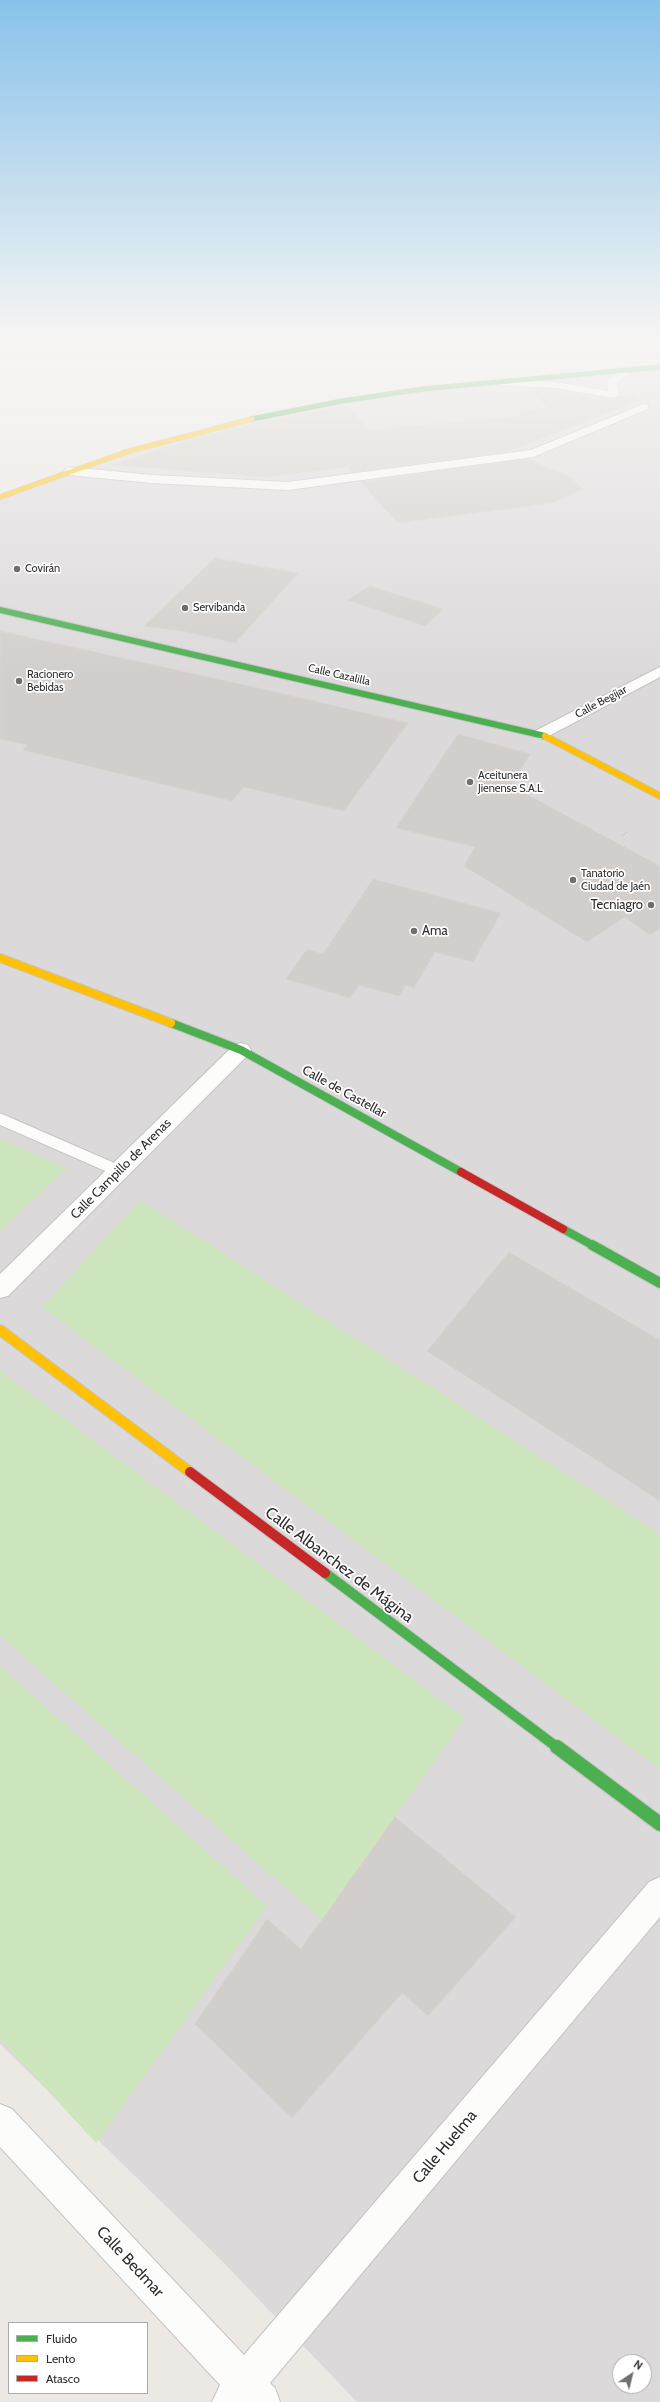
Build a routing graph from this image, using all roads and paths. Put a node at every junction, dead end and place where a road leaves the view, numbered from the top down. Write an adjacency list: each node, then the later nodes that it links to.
1 (123, 453): 3 (street)
2 (532, 453): 3 (street)
3 (69, 471): 4 (street)
4 (0, 497)
5 (0, 610): 7 (street, Calle Cazalilla)
6 (660, 671): 7 (street, Calle Begíjar)
7 (541, 734): 8 (street, Calle Cazalilla)
8 (660, 796)
9 (627, 832): 10 (path)
10 (622, 836)
11 (0, 958): 12 (street, Calle de Castellar)
12 (241, 1050): 14 (street, Calle Campillo de Arenas); 15 (street, Calle de Castellar)
13 (0, 1119): 14 (lane)
14 (119, 1171): 16 (street, Calle Campillo de Arenas)
15 (660, 1283)
16 (0, 1288)
17 (0, 1330): 18 (street, Calle Albanchez de Mágina)
18 (660, 1824)
19 (660, 1893): 21 (street, Calle Huelma)
20 (0, 2121): 21 (street, Calle Bedmar)
21 (245, 2396)

